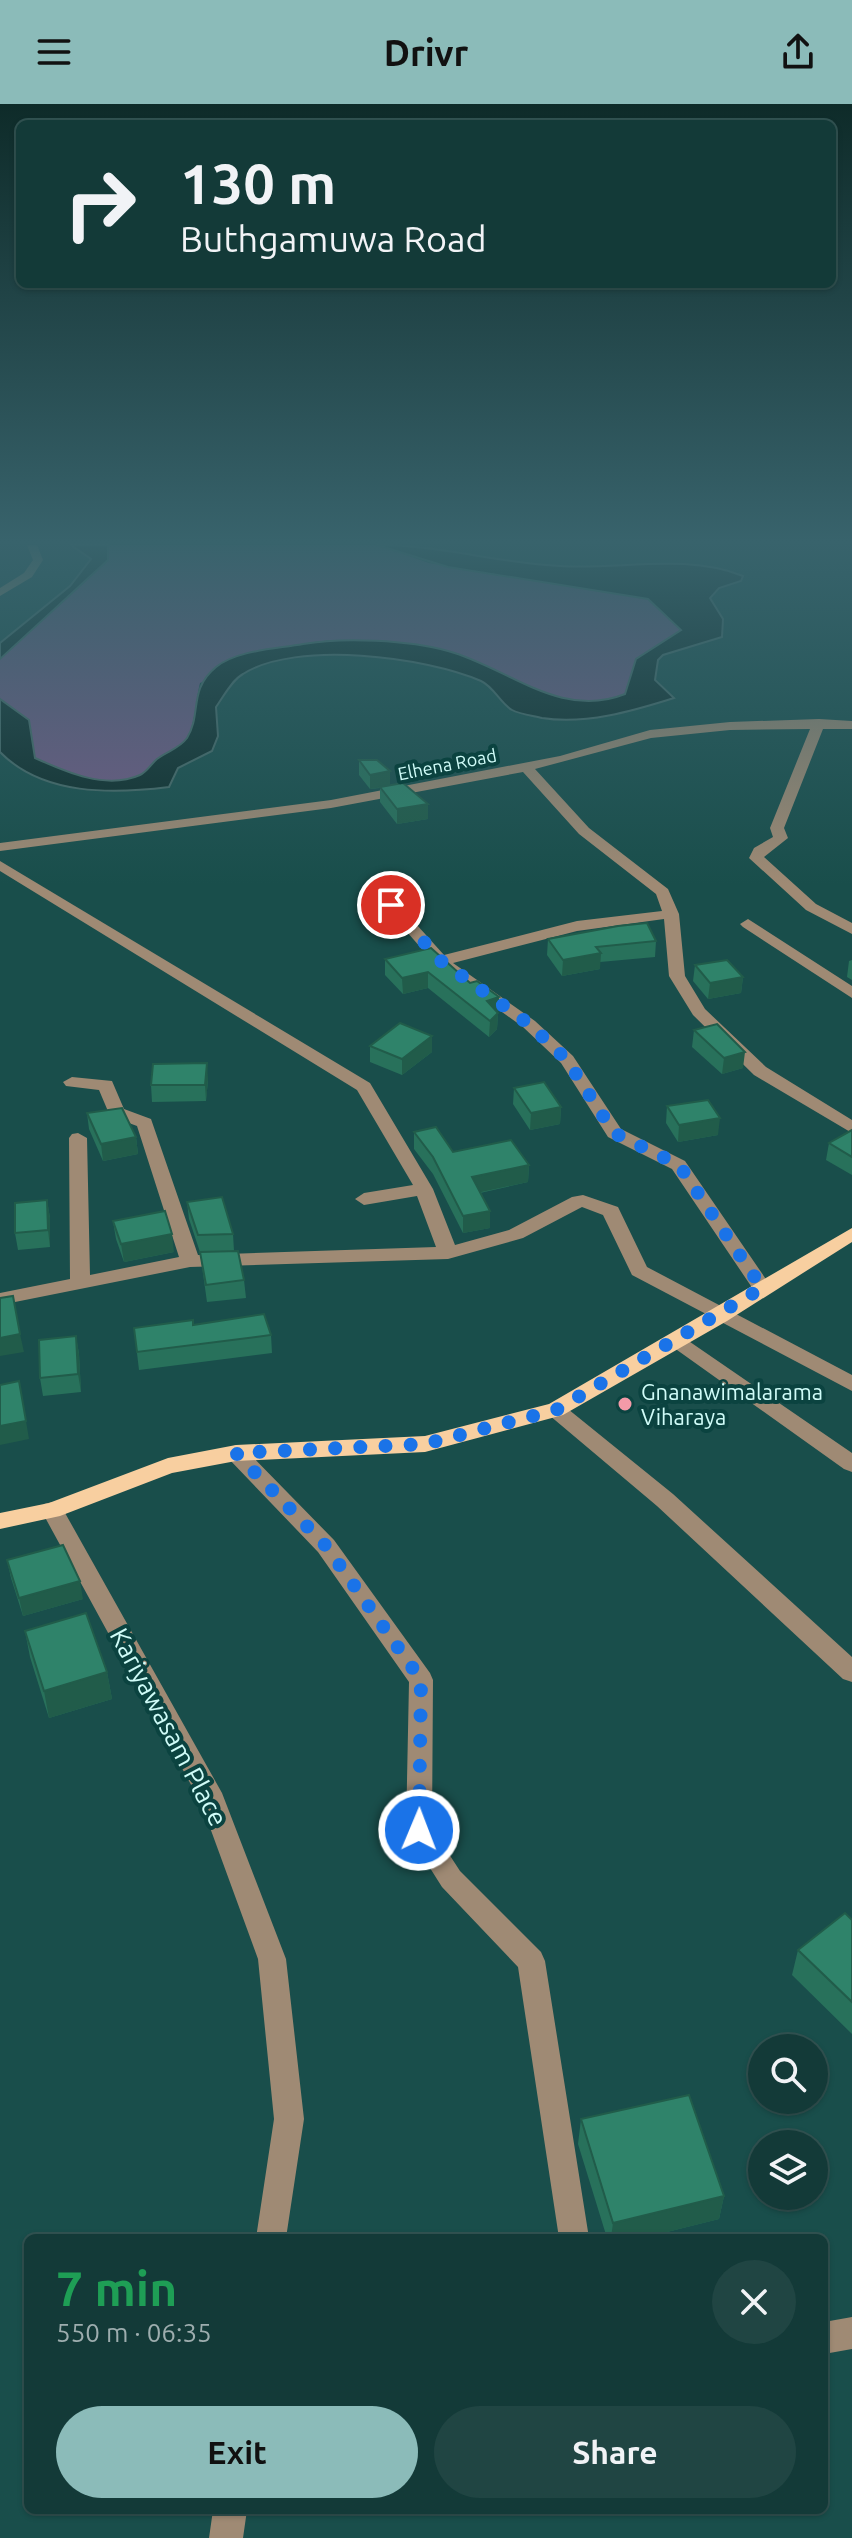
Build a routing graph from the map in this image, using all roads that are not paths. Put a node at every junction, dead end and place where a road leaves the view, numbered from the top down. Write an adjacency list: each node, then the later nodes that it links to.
1 (819, 723): 2 (street, Elhena Road); 3 (street, Elhena Road); 9 (street)
2 (852, 725)
3 (526, 767): 4 (street, Elhena Road); 7 (street)
4 (0, 847)
5 (0, 865): 15 (street)
6 (383, 878): 10 (street)
7 (671, 914): 10 (street); 13 (street)
8 (748, 924): 11 (street)
9 (852, 929)
10 (441, 961): 21 (street)
11 (852, 993)
12 (72, 1082): 19 (street)
13 (852, 1128)
14 (78, 1138): 20 (street)
15 (424, 1189): 16 (street); 18 (street)
16 (364, 1199)
17 (852, 1234): 21 (main road)
18 (448, 1253): 19 (street); 23 (street)
19 (190, 1261): 20 (street)
20 (80, 1284): 22 (street)
21 (762, 1288): 23 (main road)
22 (0, 1299)
23 (720, 1316): 24 (main road); 25 (street)
24 (677, 1340): 26 (main road); 28 (street)
25 (852, 1384)
26 (556, 1410): 27 (main road); 31 (street)
27 (236, 1453): 29 (main road); 33 (street)
28 (852, 1464)
29 (52, 1510): 30 (main road); 32 (street, Kariyawasam Place)
30 (0, 1521)
31 (852, 1672)
32 (272, 2234)
33 (573, 2234)
34 (852, 2333): 35 (street)
35 (828, 2337)
36 (229, 2514): 37 (street)
37 (226, 2538)

